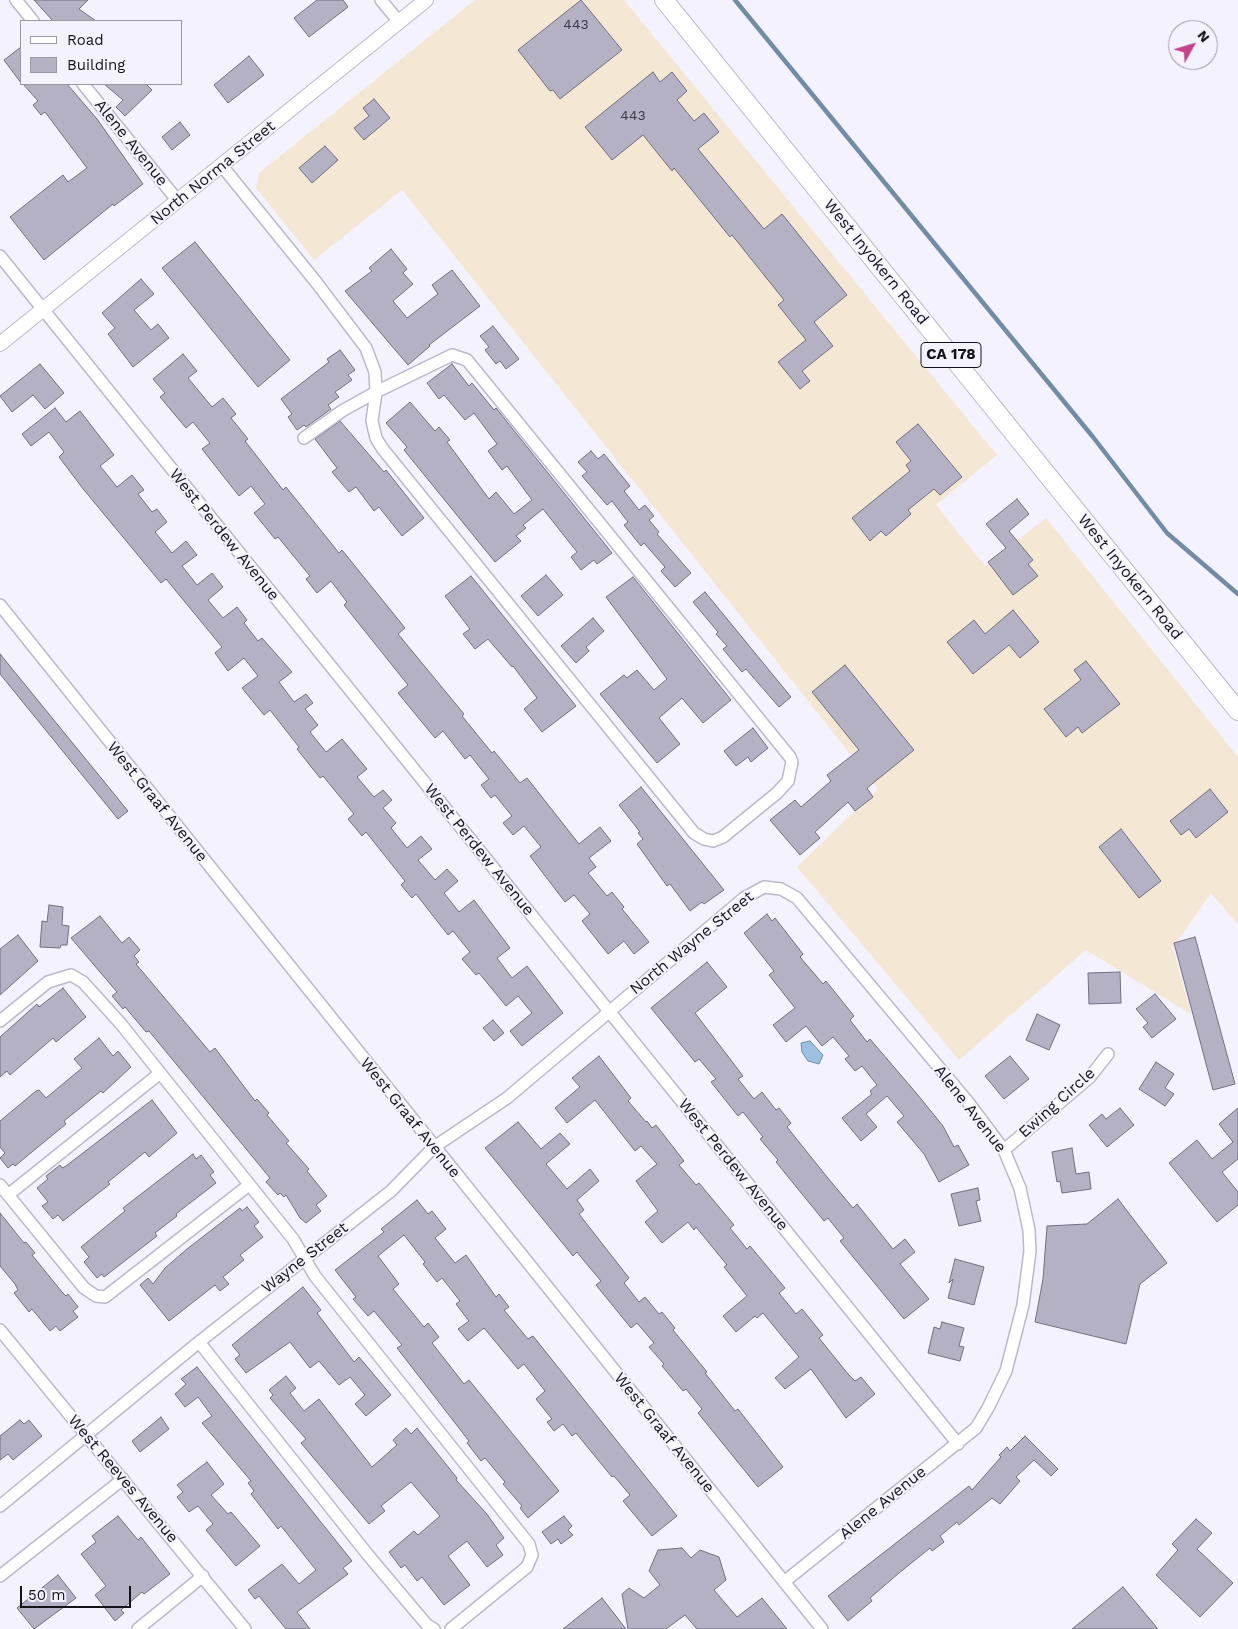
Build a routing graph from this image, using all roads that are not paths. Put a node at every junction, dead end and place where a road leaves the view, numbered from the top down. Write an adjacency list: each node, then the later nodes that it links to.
1 (16, 0): 5 (street)
2 (381, 0): 6 (street)
3 (426, 0): 6 (street, North Norma Street)
4 (664, 0): 16 (main road, West Inyokern Road / CA 178)
5 (32, 20)
6 (399, 22): 8 (street, North Norma Street)
7 (84, 85): 9 (street, Alene Avenue)
8 (222, 166): 9 (street, North Norma Street); 13 (street)
9 (178, 202): 11 (street, North Norma Street)
10 (0, 256): 11 (street, West Perdew Avenue)
11 (43, 310): 12 (street, North Norma Street); 18 (street, West Perdew Avenue)
12 (0, 344)
13 (376, 392): 13 (street); 14 (street)
14 (304, 438)
15 (0, 605): 22 (street, West Graaf Avenue)
16 (1238, 711)
17 (781, 889): 18 (street, North Wayne Street); 23 (street, Alene Avenue)
18 (609, 1011): 22 (street, Wayne Street); 31 (street, West Perdew Avenue)
19 (0, 1021): 21 (street)
20 (1108, 1054): 23 (street, Ewing Circle)
21 (160, 1074): 25 (street); 26 (street)
22 (434, 1147): 27 (street, Wayne Street); 36 (street, West Graaf Avenue)
23 (1004, 1150): 31 (street, Alene Avenue)
24 (0, 1185): 26 (street)
25 (249, 1185): 26 (street); 27 (street)
26 (8, 1195)
27 (305, 1258): 29 (street, Wayne Street); 40 (street)
28 (0, 1330): 30 (street, West Reeves Avenue)
29 (199, 1342): 30 (street, Wayne Street); 39 (street)
30 (86, 1436): 32 (street, West Reeves Avenue); 33 (street, Wayne Street)
31 (958, 1444): 36 (street, Alene Avenue)
32 (124, 1479): 34 (street); 35 (street, West Reeves Avenue)
33 (0, 1506)
34 (0, 1576)
35 (203, 1576): 37 (street); 38 (street, West Reeves Avenue)
36 (784, 1582): 41 (street, West Graaf Avenue)
37 (138, 1629)
38 (245, 1629)
39 (434, 1629)
40 (451, 1629)
41 (822, 1629)

